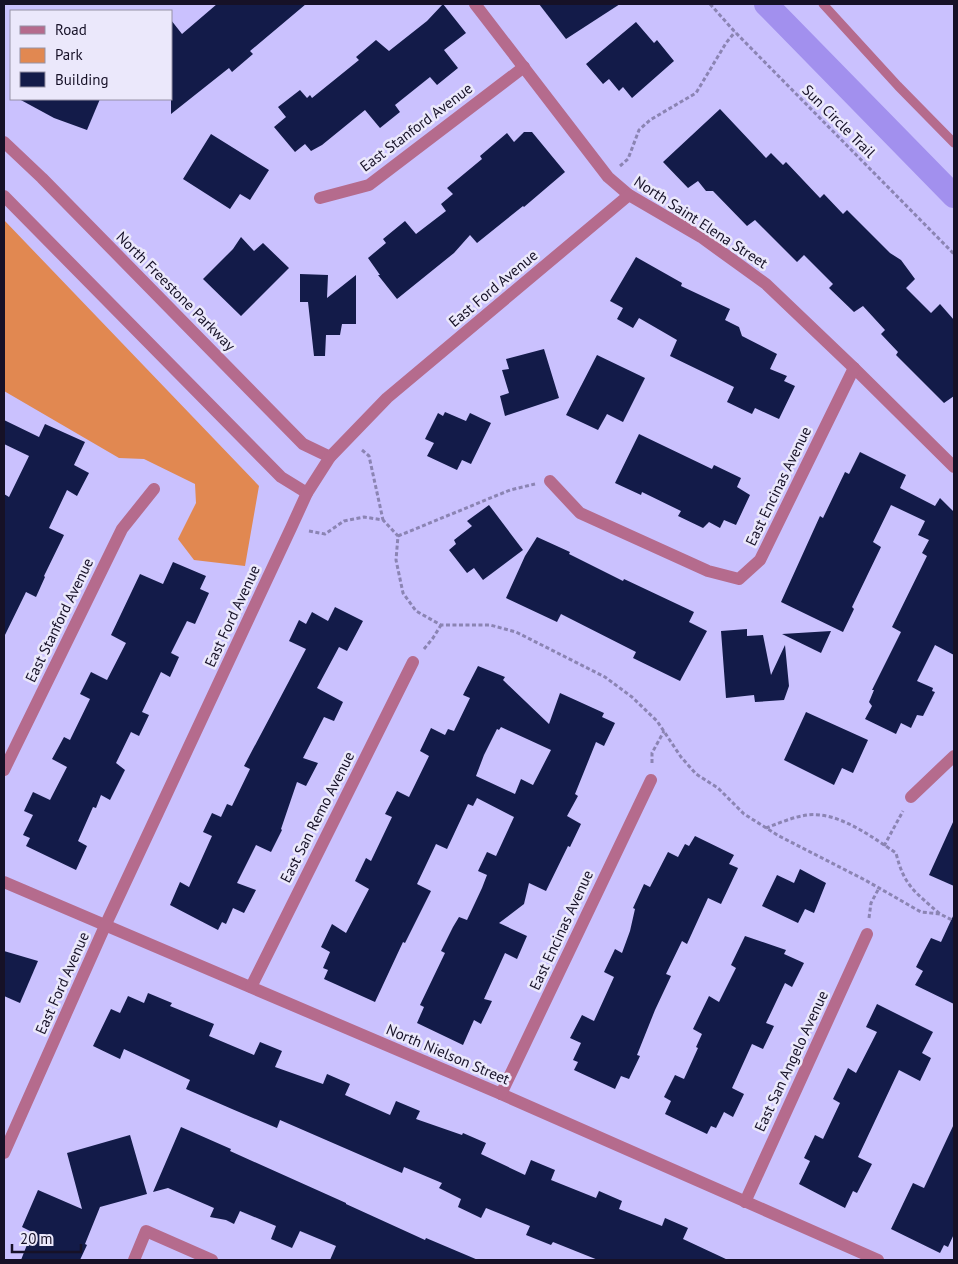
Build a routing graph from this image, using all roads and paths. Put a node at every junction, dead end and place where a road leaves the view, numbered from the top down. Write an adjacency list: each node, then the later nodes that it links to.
1 (474, 4): 5 (street, North Saint Elena Street)
2 (710, 4): 4 (path, Sun Circle Trail)
3 (823, 4): 7 (lane)
4 (735, 32): 8 (path); 12 (path, Sun Circle Trail)
5 (524, 67): 8 (street, North Saint Elena Street); 11 (street, East Stanford Avenue)
6 (4, 142): 15 (street, North Freestone Parkway)
7 (954, 142)
8 (608, 176): 9 (street, North Saint Elena Street)
9 (629, 195): 13 (street, North Saint Elena Street); 14 (street, East Ford Avenue)
10 (4, 196): 19 (street)
11 (320, 198)
12 (954, 254)
13 (854, 368): 16 (street, North Saint Elena Street); 17 (street, East Encinas Avenue)
14 (348, 438): 15 (street, East Ford Avenue); 20 (path)
15 (330, 457): 19 (street, East Ford Avenue)
16 (954, 467)
17 (550, 481): 22 (path)
18 (154, 489): 27 (street, East Stanford Avenue)
19 (308, 493): 21 (street, East Ford Avenue)
20 (383, 520): 21 (path); 22 (path)
21 (291, 528): 36 (street, East Ford Avenue)
22 (398, 536): 23 (path)
23 (441, 625): 24 (path); 25 (path)
24 (413, 662): 38 (street, East San Remo Avenue)
25 (664, 731): 28 (path); 30 (path)
26 (954, 756): 29 (street)
27 (4, 770)
28 (651, 780): 39 (street, East Encinas Avenue)
29 (911, 797): 31 (path)
30 (765, 828): 31 (path); 33 (path)
31 (884, 846): 34 (path)
32 (4, 882): 36 (street, North Nielson Street)
33 (879, 888): 34 (path); 37 (path)
34 (940, 914): 35 (path)
35 (954, 921)
36 (105, 926): 38 (street, North Nielson Street); 40 (street, East Ford Avenue)
37 (867, 934): 41 (street, East San Angelo Avenue)
38 (251, 987): 39 (street, North Nielson Street)
39 (501, 1094): 41 (street, North Nielson Street)
40 (4, 1153)
41 (745, 1202): 44 (street, North Nielson Street)
42 (134, 1260): 43 (street)
43 (212, 1260)
44 (878, 1260)

